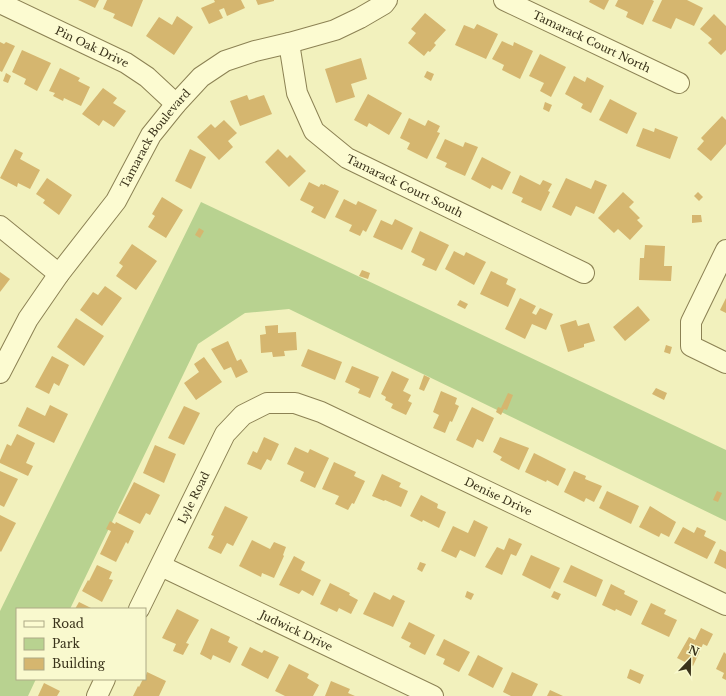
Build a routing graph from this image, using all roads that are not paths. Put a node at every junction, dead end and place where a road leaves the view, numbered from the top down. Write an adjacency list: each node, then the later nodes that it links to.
1 (387, 0): 4 (street, Tamarack Boulevard)
2 (504, 0): 5 (street, Tamarack Court North)
3 (0, 3): 6 (street, Pin Oak Drive)
4 (289, 43): 6 (street, Tamarack Boulevard); 9 (street, Tamarack Court South)
5 (679, 83)
6 (176, 104): 10 (street, Tamarack Boulevard)
7 (0, 226): 10 (street)
8 (726, 250): 11 (street)
9 (584, 273)
10 (59, 274): 12 (street, Tamarack Boulevard)
11 (726, 363)
12 (0, 373)
13 (267, 403): 14 (street, Lyle Road); 15 (street, Denise Drive)
14 (160, 566): 16 (street, Lyle Road); 19 (street, Judwick Drive)
15 (726, 605)
16 (139, 608)
17 (105, 680): 18 (street)
18 (97, 696)
19 (433, 696)

